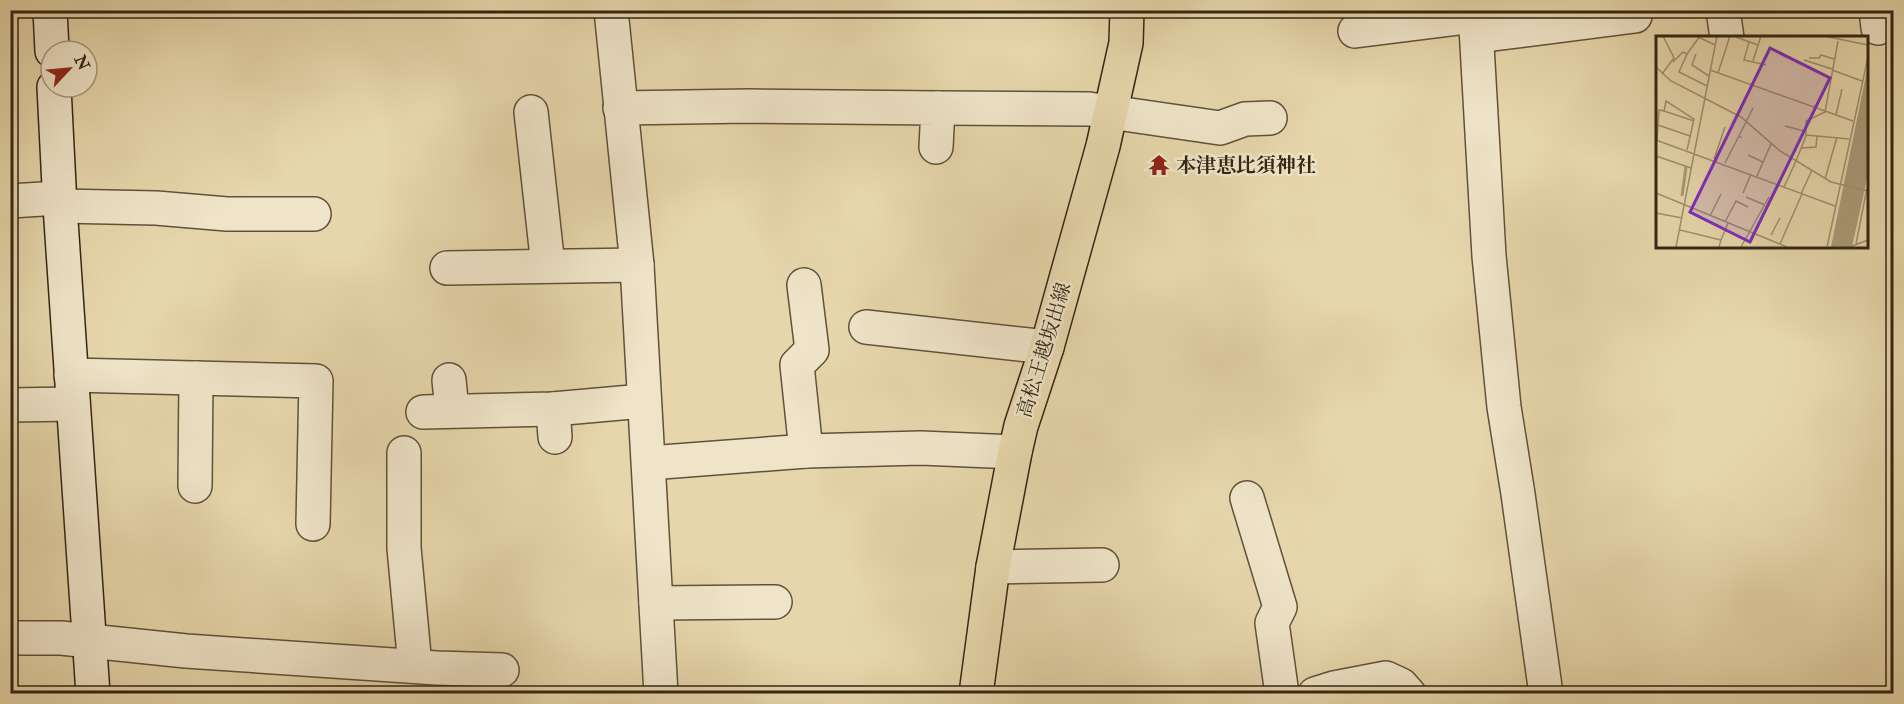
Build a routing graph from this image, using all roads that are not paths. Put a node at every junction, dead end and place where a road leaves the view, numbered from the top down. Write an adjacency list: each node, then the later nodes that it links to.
1 (50, 10): 9 (street)
2 (611, 10): 11 (street)
3 (1127, 10): 13 (main road, 高松王越坂出線)
4 (1723, 10): 8 (street)
5 (1635, 16): 6 (street)
6 (1476, 21): 7 (street); 52 (street)
7 (1355, 31)
8 (1727, 36)
9 (51, 39)
10 (55, 99): 18 (street)
11 (620, 108): 12 (street); 20 (street)
12 (938, 108): 13 (street); 16 (street)
13 (1110, 111): 15 (street); 25 (main road, 高松王越坂出線)
14 (531, 112): 21 (street)
15 (1270, 118)
16 (936, 147)
17 (10, 201): 18 (street)
18 (60, 202): 19 (street); 27 (street)
19 (314, 214)
20 (637, 265): 21 (street); 29 (street)
21 (548, 266): 22 (street)
22 (447, 268)
23 (804, 285): 31 (street)
24 (866, 327): 25 (street)
25 (1047, 347): 32 (main road, 高松王越坂出線)
26 (196, 378): 27 (street); 35 (street); 37 (street)
27 (72, 390): 30 (street); 43 (street)
28 (441, 401): 29 (street)
29 (643, 401): 34 (street)
30 (10, 405)
31 (806, 451): 32 (street); 34 (street)
32 (1015, 452): 39 (main road, 高松王越坂出線)
33 (404, 453): 45 (street)
34 (649, 463): 41 (street)
35 (195, 486)
36 (1247, 498): 49 (street)
37 (313, 524)
38 (1102, 565): 39 (street)
39 (993, 567): 48 (main road, 高松王越坂出線)
40 (775, 602): 41 (street)
41 (656, 603): 47 (street)
42 (10, 638): 43 (street)
43 (90, 641): 45 (street); 46 (street)
44 (502, 670): 45 (street)
45 (429, 676)
46 (93, 693)
47 (661, 693)
48 (976, 693)
49 (1282, 693)
50 (1315, 693): 51 (street)
51 (1408, 693)
52 (1546, 693)

